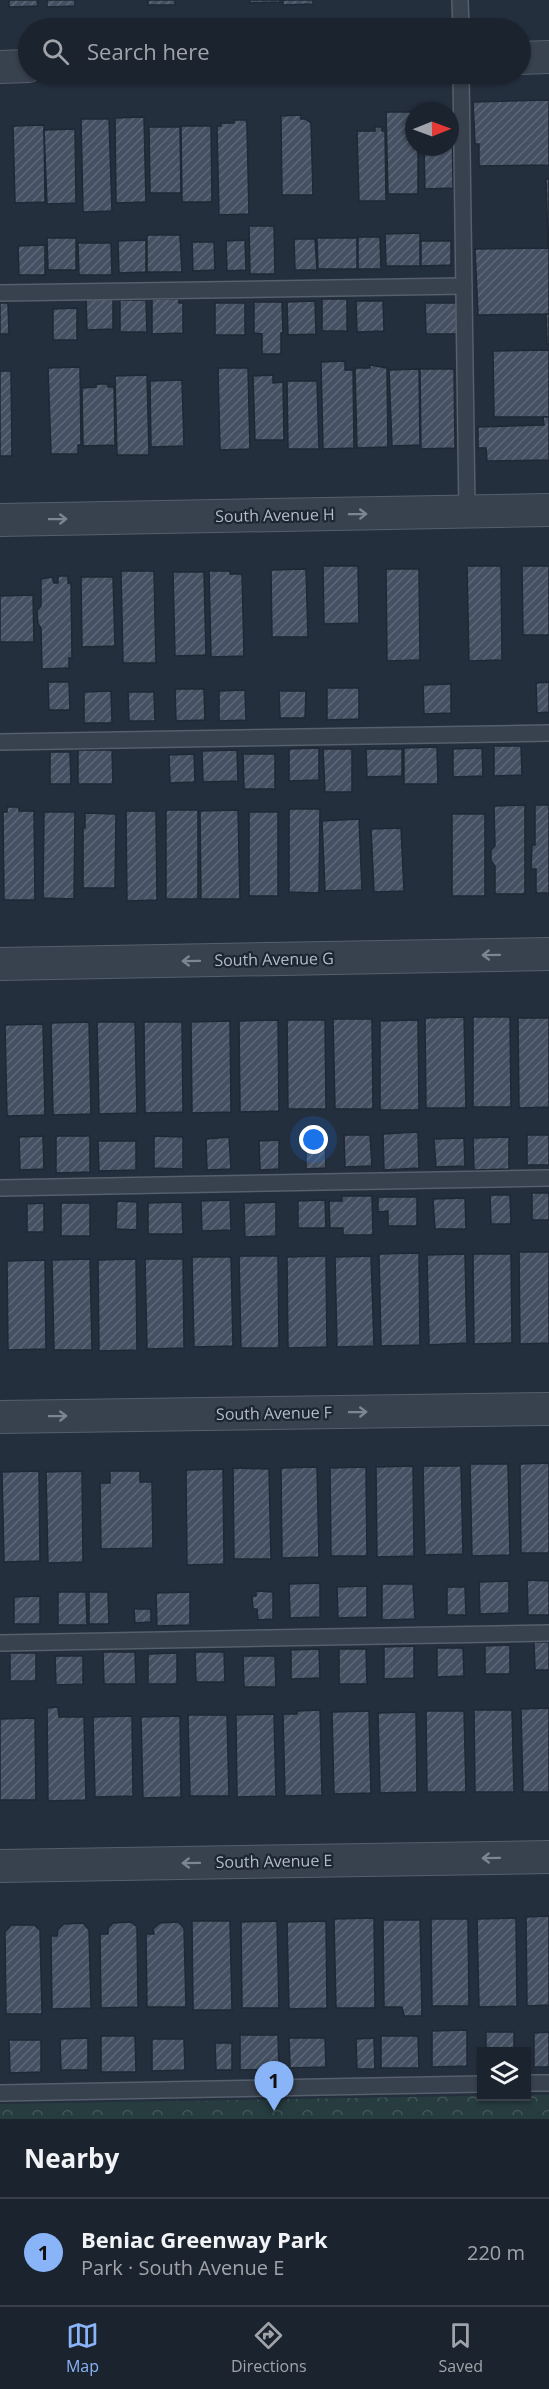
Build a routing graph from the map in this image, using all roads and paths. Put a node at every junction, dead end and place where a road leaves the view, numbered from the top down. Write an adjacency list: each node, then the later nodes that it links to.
1 (460, 0): 2 (lane)
2 (460, 18)
3 (549, 57): 4 (street)
4 (531, 58)
5 (18, 66): 6 (street)
6 (0, 67)
7 (461, 84): 8 (lane)
8 (464, 286): 9 (lane); 11 (lane)
9 (0, 293)
10 (549, 510): 11 (street, South Avenue H)
11 (467, 512): 12 (street, South Avenue H, one-way to 11)
12 (0, 520)
13 (549, 733): 14 (lane)
14 (0, 742)
15 (549, 954): 16 (street, South Avenue G, one-way to 16)
16 (0, 964)
17 (549, 1178): 18 (lane)
18 (0, 1188)
19 (549, 1409): 20 (street, South Avenue F, one-way to 19)
20 (0, 1417)
21 (549, 1633): 22 (lane)
22 (0, 1642)
23 (549, 1857): 24 (street, South Avenue E, one-way to 24)
24 (0, 1866)
25 (549, 2083): 27 (lane)
26 (477, 2084): 28 (lane)
27 (531, 2084)
28 (0, 2093)

